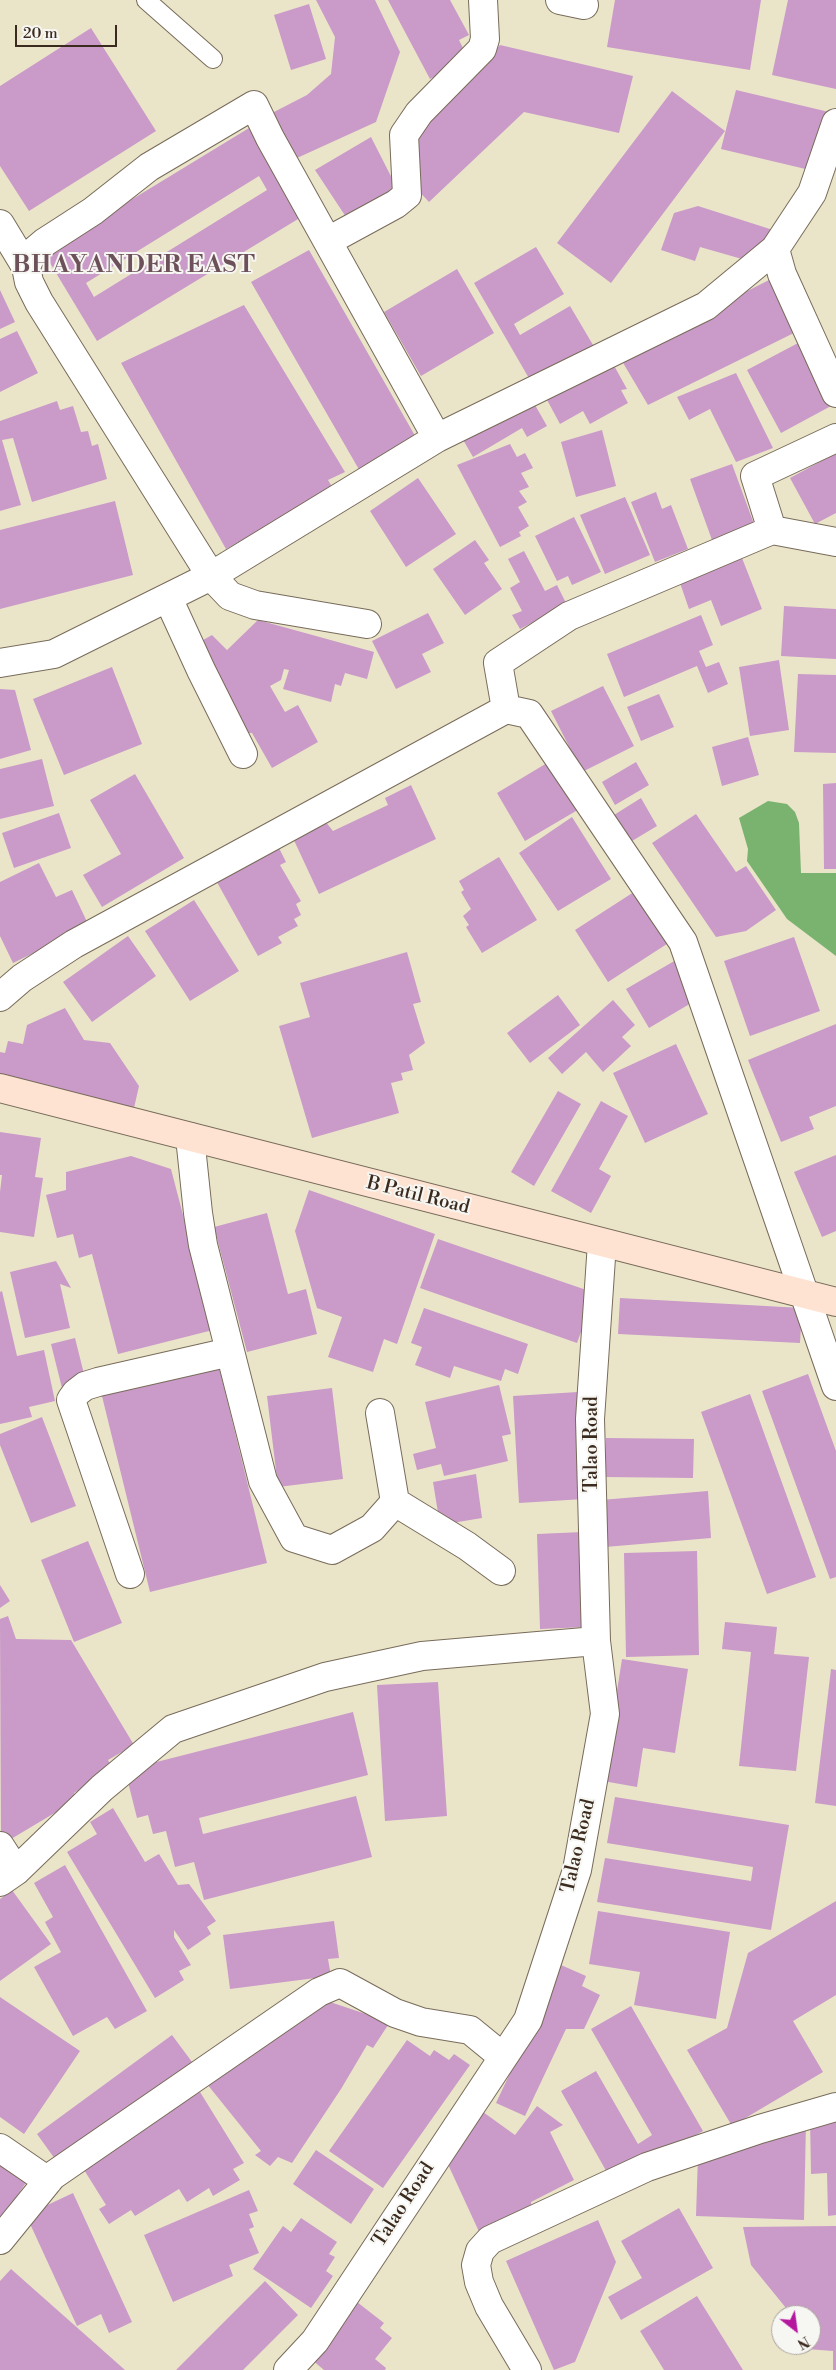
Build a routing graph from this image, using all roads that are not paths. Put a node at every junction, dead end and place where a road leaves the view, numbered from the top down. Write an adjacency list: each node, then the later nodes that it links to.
1 (146, 0): 3 (lane)
2 (483, 0): 6 (street)
3 (213, 59)
4 (836, 123): 7 (street)
5 (0, 224): 8 (street)
6 (328, 241): 8 (street); 10 (street)
7 (776, 249): 9 (street); 10 (street)
8 (26, 267): 14 (street)
9 (836, 393)
10 (437, 438): 14 (street)
11 (836, 438): 12 (street)
12 (772, 530): 13 (street); 18 (street)
13 (836, 542)
14 (211, 576): 15 (street); 16 (street)
15 (168, 598): 17 (street); 19 (street)
16 (367, 624)
17 (0, 663)
18 (506, 709): 20 (street); 24 (street)
19 (243, 754)
20 (0, 997)
21 (0, 1088): 22 (main road, B Patil Road)
22 (190, 1137): 23 (main road, B Patil Road); 26 (street)
23 (602, 1243): 24 (main road, B Patil Road); 32 (street, Talao Road)
24 (803, 1293): 25 (main road, B Patil Road); 27 (street)
25 (836, 1302)
26 (230, 1352): 29 (street); 31 (street)
27 (836, 1386)
28 (380, 1413): 29 (street)
29 (396, 1502): 30 (street)
30 (501, 1571)
31 (130, 1574)
32 (596, 1642): 34 (street); 35 (street, Talao Road)
33 (0, 1846): 34 (street)
34 (8, 1876)
35 (503, 2057): 38 (street); 40 (street, Talao Road)
36 (836, 2107): 41 (street)
37 (0, 2148): 38 (street)
38 (48, 2181): 39 (street)
39 (0, 2240)
40 (288, 2370)
41 (526, 2370)

